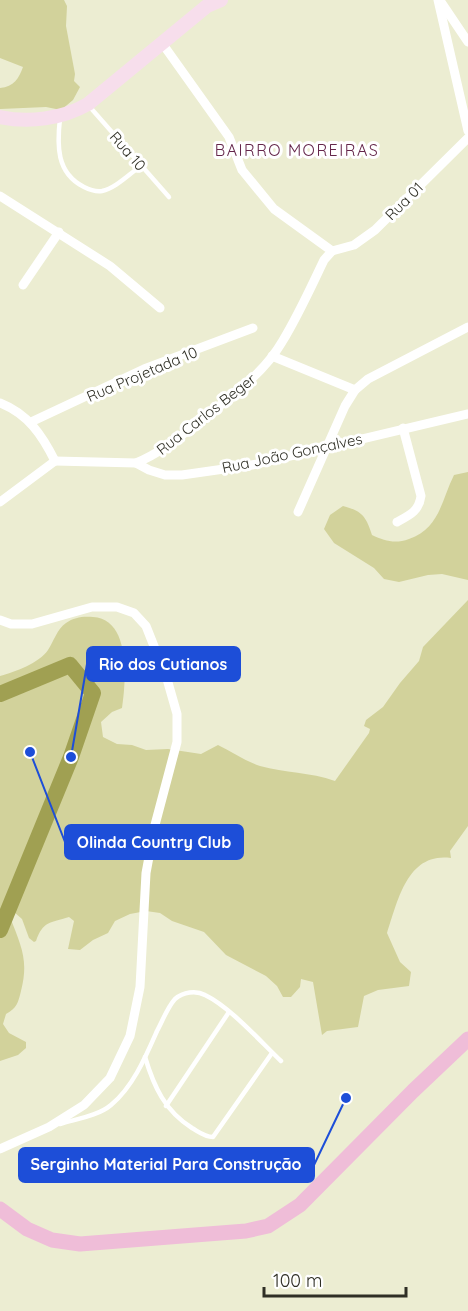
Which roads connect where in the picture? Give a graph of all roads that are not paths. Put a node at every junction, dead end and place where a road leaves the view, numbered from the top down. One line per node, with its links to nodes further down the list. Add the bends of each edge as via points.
1 (221, 0): 4 (main road, via 207,6)
2 (439, 0): 3 (street); 8 (street)
3 (468, 42)
4 (162, 43): 5 (main road); 14 (street, via 229,137 242,170 274,209)
5 (87, 104): 6 (main road); 10 (lane, Rua 10)
6 (60, 116): 7 (main road); 10 (lane, via 60,158 66,173 79,184 103,190)
7 (0, 117)
8 (468, 131)
9 (468, 138): 14 (street, Rua 01, via 375,230 354,245)
10 (141, 166): 12 (lane, Rua 10)
11 (0, 196): 13 (street)
12 (169, 197)
13 (59, 232): 15 (street); 16 (street, via 111,267)
14 (332, 251): 19 (street, Rua Carlos Beger)
15 (23, 285)
16 (160, 308)
17 (468, 327): 20 (street, via 368,379)
18 (253, 328): 23 (street, Rua Projetada 10, via 144,369)
19 (272, 356): 20 (street); 27 (street, Rua Carlos Beger, via 238,391 175,441)
20 (355, 390): 25 (street)
21 (0, 403): 23 (street)
22 (468, 414): 24 (street, Rua João Gonçalves)
23 (31, 422): 26 (street)
24 (403, 428): 25 (street, Rua João Gonçalves); 30 (street, via 421,496 414,513)
25 (326, 447): 27 (street, Rua João Gonçalves, via 252,465 182,474 165,475); 29 (street)
26 (55, 461): 27 (street, Rua João Gonçalves); 28 (street)
27 (135, 464)
28 (0, 502)
29 (298, 512)
30 (397, 522)
31 (0, 620): 38 (street, via 32,624 92,607 117,607 134,613 146,626 177,714 177,742 146,873 140,987 130,1036 110,1078 84,1105)
32 (229, 1012): 34 (lane); 35 (lane, via 204,994 190,992 177,998); 37 (lane)
33 (468, 1039): 40 (main road, via 300,1205 268,1226 80,1244 44,1237)
34 (272, 1053): 36 (lane); 37 (lane, via 213,1137 206,1137 178,1120)
35 (145, 1057): 37 (lane); 38 (lane, via 111,1106)
36 (281, 1061)
37 (166, 1106)
38 (49, 1127): 39 (street)
39 (0, 1149)
40 (0, 1209)

